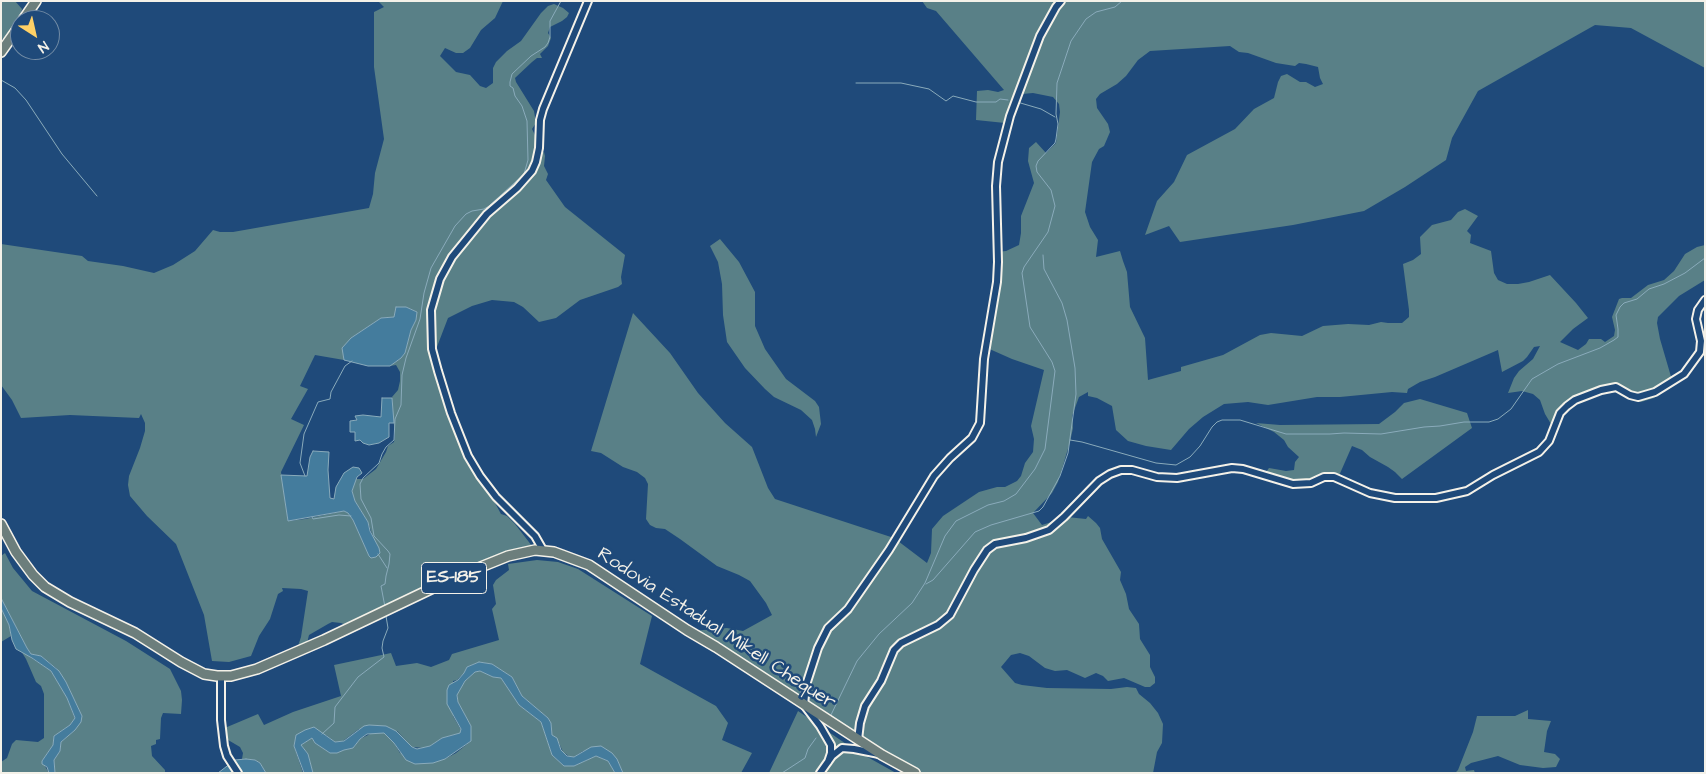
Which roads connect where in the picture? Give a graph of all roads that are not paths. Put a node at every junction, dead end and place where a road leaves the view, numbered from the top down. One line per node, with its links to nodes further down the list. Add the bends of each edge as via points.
1 (588, 1): 7 (street, via 543,108 540,148 532,170 488,214 452,257 440,279 431,310 432,349 468,456 496,497 534,536)
2 (1061, 1): 9 (street, via 1040,36 1010,116 998,162 997,276 984,359 980,423 972,438 934,476 856,598 828,628 806,684)
3 (10, 39): 4 (main road)
4 (1, 52)
5 (1705, 300): 10 (street, via 1696,319 1700,352 1684,374 1655,392 1638,397 1616,387 1575,400 1563,409 1549,441 1539,452 1493,474 1467,491 1436,498 1388,497 1334,478 1293,484 1232,468 1177,478 1157,477 1132,470 1110,474 1049,530 995,544 987,550 950,615 894,650 881,681 865,706)
6 (1, 524): 8 (main road, Rodovia Estadual Mikell Chequer / ES-185, via 16,552 45,587 135,633 204,674)
7 (543, 550): 8 (main road, Rodovia Estadual Mikell Chequer / ES-185, via 508,556 257,669); 9 (main road, Rodovia Estadual Mikell Chequer / ES-185, via 589,565)
8 (221, 676): 13 (street, via 224,746)
9 (804, 705): 10 (main road, Rodovia Estadual Mikell Chequer / ES-185); 12 (street, via 830,746)
10 (858, 740): 11 (main road, Rodovia Estadual Mikell Chequer / ES-185)
11 (882, 755): 12 (street, via 842,748); 15 (main road, Rodovia Estadual Mikell Chequer / ES-185)
12 (828, 762): 14 (street)
13 (238, 773)
14 (820, 773)
15 (915, 773)

